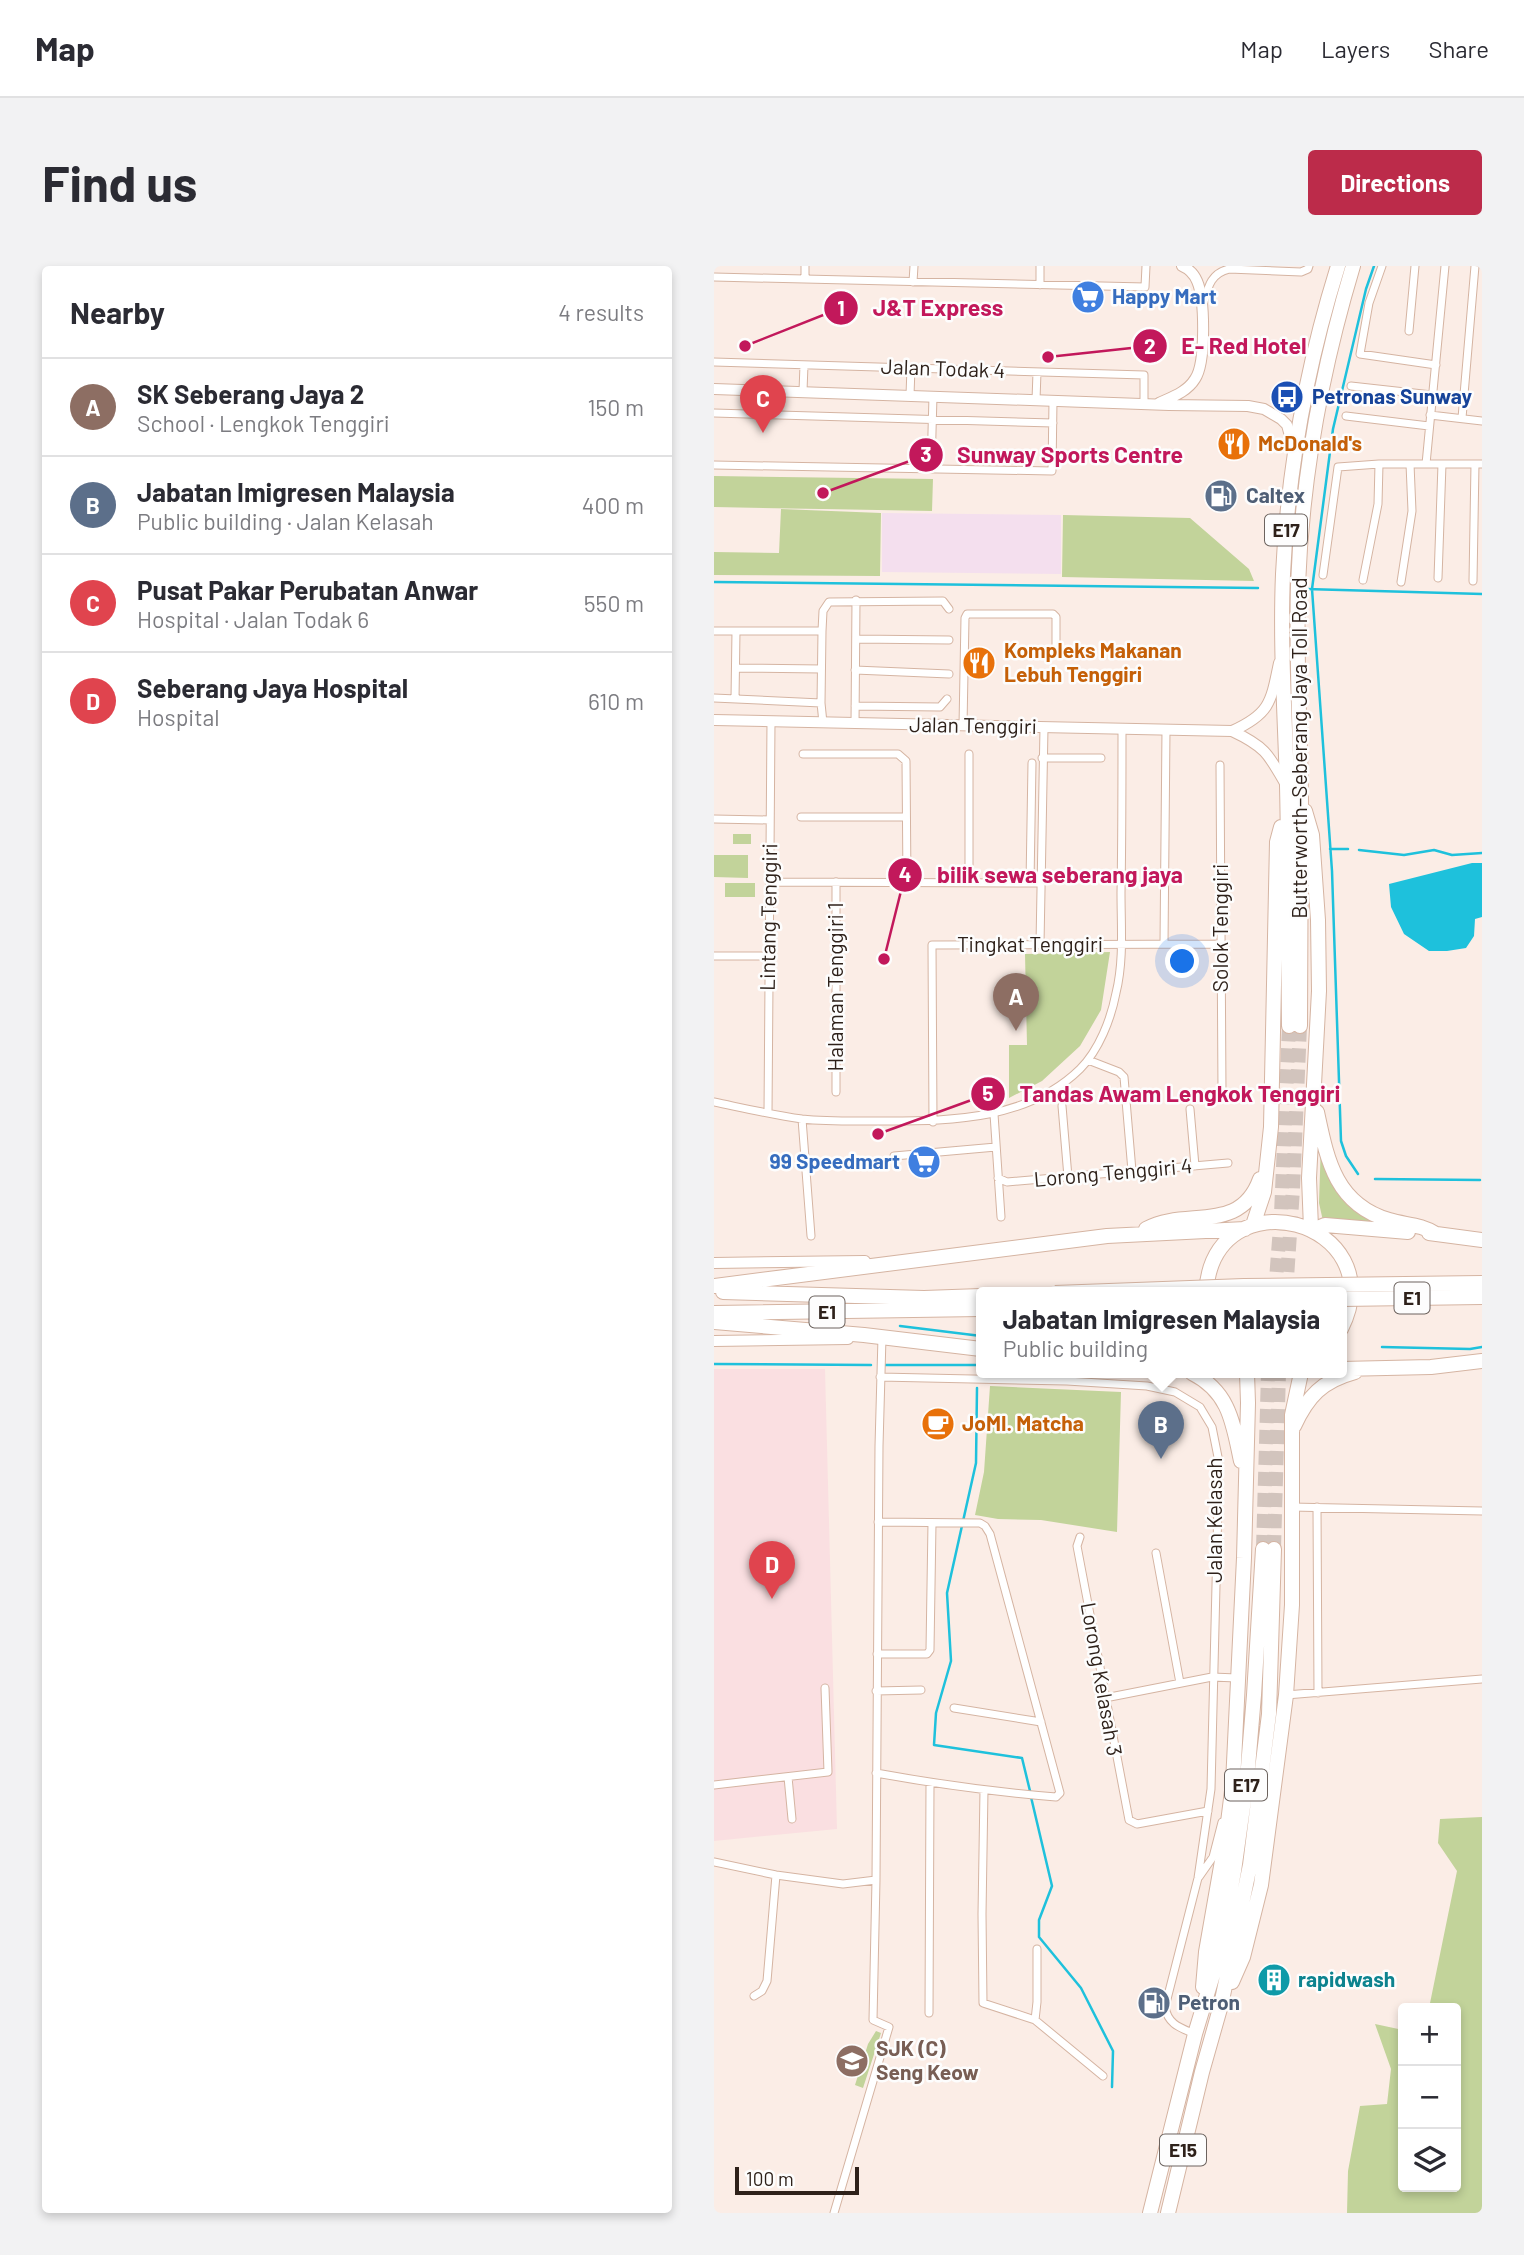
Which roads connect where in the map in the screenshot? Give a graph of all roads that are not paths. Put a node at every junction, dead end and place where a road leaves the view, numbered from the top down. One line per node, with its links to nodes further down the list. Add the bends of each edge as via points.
1 (738, 266): 15 (street)
2 (805, 266): 16 (street)
3 (914, 266): 17 (street)
4 (1040, 266): 18 (street)
5 (1146, 266): 18 (street, via 1145,287)
6 (1182, 266): 19 (street, via 1196,278)
7 (1309, 266): 19 (street, via 1301,272 1222,271 1213,278)
8 (1338, 266): 44 (highway, Butterworth–Seberang Jaya Toll Road / E17, via 1307,384)
9 (1353, 266): 90 (highway, Butterworth–Seberang Jaya Toll Road / E17, via 1324,379 1305,496)
10 (1382, 266): 23 (street, via 1363,326 1360,354)
11 (1415, 266): 20 (street)
12 (1445, 266): 23 (street)
13 (1475, 266): 39 (street)
14 (714, 277): 15 (street)
15 (737, 277): 16 (street)
16 (805, 279): 17 (street)
17 (913, 282): 18 (street)
18 (1040, 285)
19 (1201, 304): 35 (street, via 1198,374 1183,392)
20 (1409, 331)
21 (714, 362): 22 (street, Jalan Todak 4)
22 (803, 365): 24 (street, Jalan Todak 4); 28 (street)
23 (1436, 365): 30 (street)
24 (911, 368): 25 (street, Jalan Todak 4); 29 (street)
25 (1037, 372): 32 (street); 34 (street, Jalan Todak 4, via 1144,375)
26 (1351, 386): 30 (street)
27 (714, 389): 28 (street, Jalan Todak 4)
28 (803, 391): 29 (street, Jalan Todak 4)
29 (910, 395): 31 (street, Jalan Todak 4)
30 (1433, 395): 37 (street)
31 (933, 396): 32 (street, Jalan Todak 4); 40 (street)
32 (1036, 400): 33 (street, Jalan Todak 4)
33 (1054, 401): 34 (street, Jalan Todak 4); 42 (street)
34 (1144, 403): 35 (street, Jalan Todak 4)
35 (1156, 404): 44 (street, Jalan Todak 4, via 1264,408 1287,425)
36 (714, 413): 40 (street)
37 (1430, 415): 39 (street); 43 (street)
38 (1346, 416): 43 (street)
39 (1462, 418): 41 (street)
40 (933, 420): 42 (street); 51 (street)
41 (1482, 421)
42 (1053, 423): 51 (street, via 1052,471)
43 (1429, 426): 47 (street)
44 (1295, 458): 64 (highway, Butterworth–Seberang Jaya Toll Road / E17, via 1283,575)
45 (1379, 464): 46 (street); 52 (street, via 1338,467); 54 (street, via 1378,504)
46 (1410, 464): 47 (street); 56 (street, via 1412,510)
47 (1426, 464): 48 (street)
48 (1442, 464): 49 (street); 53 (street)
49 (1478, 464): 55 (street)
50 (714, 465): 51 (street)
51 (931, 468)
52 (1323, 575)
53 (1438, 578)
54 (1363, 580)
55 (1473, 581)
56 (1401, 582)
57 (856, 600): 58 (street, via 943,601); 61 (street, via 829,601 823,611); 62 (street)
58 (949, 609)
59 (714, 631): 60 (street)
60 (736, 631): 61 (street); 66 (street)
61 (822, 631): 67 (street)
62 (856, 639): 63 (street); 68 (street)
63 (949, 640)
64 (1282, 643): 83 (street, via 1266,707 1253,721); 90 (highway, Butterworth–Seberang Jaya Toll Road / E17)
65 (1056, 646): 79 (street, via 1056,617 1052,614 967,614)
66 (736, 668): 67 (street); 71 (street)
67 (821, 669): 73 (street)
68 (855, 670): 69 (street); 74 (street)
69 (948, 674)
70 (714, 698): 71 (street)
71 (735, 699): 73 (street)
72 (947, 699): 74 (street, via 940,707)
73 (821, 703): 77 (street)
74 (855, 706): 78 (street)
75 (714, 720): 76 (street, Jalan Tenggiri)
76 (771, 722): 77 (street, Jalan Tenggiri); 94 (street, Lintang Tenggiri)
77 (823, 723): 78 (street, Jalan Tenggiri)
78 (855, 724): 79 (street, Jalan Tenggiri)
79 (963, 726): 80 (street, Jalan Tenggiri)
80 (1044, 727): 81 (street, Jalan Tenggiri); 86 (street)
81 (1122, 729): 82 (street, Jalan Tenggiri); 102 (street)
82 (1166, 730): 83 (street, Jalan Tenggiri); 103 (street)
83 (1232, 731): 90 (street, via 1262,747)
84 (803, 754): 92 (street, via 903,757)
85 (969, 754): 98 (street)
86 (1042, 758): 87 (street); 100 (street)
87 (1101, 758)
88 (1032, 763): 99 (street)
89 (1220, 765): 104 (street, Solok Tenggiri)
90 (1291, 793): 107 (highway, Butterworth–Seberang Jaya Toll Road / E17); 111 (highway, via 1312,835 1319,991); 121 (highway, via 1278,842)
91 (801, 817): 92 (street)
92 (906, 817): 97 (street)
93 (714, 819): 94 (street)
94 (770, 820): 95 (street, Lintang Tenggiri)
95 (770, 882): 96 (street); 106 (street, Lintang Tenggiri)
96 (836, 883): 97 (street); 109 (street, Halaman Tenggiri 1)
97 (906, 883): 98 (street)
98 (970, 883): 99 (street)
99 (1030, 883): 100 (street)
100 (1040, 883): 101 (street)
101 (1040, 944): 102 (street, Tingkat Tenggiri); 118 (street, Tingkat Tenggiri, via 932,945)
102 (1121, 944): 103 (street, Tingkat Tenggiri); 108 (street, via 1113,1005)
103 (1164, 944): 104 (street, Tingkat Tenggiri)
104 (1221, 944): 110 (street, Solok Tenggiri)
105 (714, 956): 106 (street)
106 (769, 956): 115 (street, Lintang Tenggiri)
107 (1294, 1026)
108 (1088, 1060): 116 (street, via 1052,1090); 124 (street, via 1124,1077)
109 (836, 1092)
110 (1222, 1092)
111 (1313, 1096): 129 (highway); 131 (highway, via 1329,1165 1345,1191 1377,1216)
112 (714, 1102): 115 (street)
113 (1062, 1106): 125 (street)
114 (1190, 1109): 123 (street)
115 (768, 1113): 117 (street)
116 (994, 1114): 118 (street); 119 (street)
117 (802, 1119): 118 (street); 132 (street)
118 (933, 1122)
119 (996, 1147): 120 (street); 126 (street)
120 (894, 1156)
121 (1267, 1158): 128 (highway, via 1264,1192); 130 (highway, via 1256,1189 1238,1209 1225,1215 1158,1223)
122 (1228, 1163): 123 (street, Lorong Tenggiri 4)
123 (1195, 1166): 124 (street, Lorong Tenggiri 4)
124 (1132, 1171): 125 (street, Lorong Tenggiri 4)
125 (1068, 1177): 126 (street, Lorong Tenggiri 4, via 1007,1182)
126 (998, 1178): 127 (street)
127 (1001, 1217)
128 (1249, 1227): 129 (highway, via 1286,1221); 130 (highway); 138 (highway, via 1225,1244 1215,1258)
129 (1312, 1229): 131 (highway, via 1325,1225); 146 (highway, via 1336,1250 1349,1278)
130 (1139, 1234): 134 (highway)
131 (1436, 1234): 133 (highway)
132 (811, 1236)
133 (1482, 1240)
134 (907, 1261): 135 (street); 137 (highway)
135 (714, 1263)
136 (1482, 1283): 139 (highway, E1, bridge)
137 (714, 1286)
138 (1207, 1287)
139 (1217, 1287)
140 (714, 1292): 141 (highway, E1)
141 (976, 1296)
142 (1482, 1297): 143 (highway, E1, bridge)
143 (1347, 1299)
144 (976, 1309): 145 (highway, E1)
145 (714, 1313)
146 (1347, 1313)
147 (714, 1322): 148 (highway)
148 (882, 1338): 149 (street); 150 (highway); 155 (street)
149 (714, 1341)
150 (976, 1348)
151 (1482, 1361): 153 (highway)
152 (1347, 1369): 153 (highway)
153 (1365, 1369): 154 (highway)
154 (1347, 1375)
155 (880, 1377): 165 (street); 170 (street, Jalan Kelasah, via 1147,1386 1175,1392 1200,1407 1212,1427 1217,1457)
156 (1201, 1378): 161 (highway, via 1229,1410)
157 (1247, 1378): 161 (highway)
158 (1300, 1378): 160 (highway)
159 (1337, 1378): 160 (highway, via 1306,1404)
160 (1291, 1434): 162 (highway)
161 (1246, 1479): 171 (highway)
162 (1291, 1507): 163 (street); 178 (highway, via 1292,1605)
163 (1317, 1507): 164 (street); 177 (street)
164 (1482, 1511)
165 (878, 1522): 166 (street); 169 (street)
166 (932, 1523): 169 (street, via 930,1650 928,1654); 181 (street, via 980,1523 990,1534)
167 (1080, 1537): 179 (street, Lorong Kelasah 3, via 1077,1546)
168 (1156, 1553): 173 (street)
169 (877, 1654): 176 (street)
170 (1212, 1677): 171 (street); 173 (street); 188 (street, Jalan Kelasah)
171 (1237, 1678): 185 (highway)
172 (1482, 1679): 177 (street)
173 (1180, 1683): 179 (street)
174 (825, 1688): 183 (street, via 828,1772)
175 (920, 1690): 176 (street)
176 (876, 1691): 182 (street)
177 (1318, 1693): 178 (street)
178 (1286, 1695): 196 (highway, via 1261,1885 1243,1957)
179 (1105, 1698): 188 (street, Lorong Kelasah 3, via 1129,1820 1137,1824)
180 (954, 1708): 181 (street)
181 (1041, 1721): 187 (street, via 1060,1793 1056,1797)
182 (876, 1773): 184 (street); 193 (street)
183 (789, 1777): 186 (street); 189 (street)
184 (930, 1783): 187 (street); 197 (street)
185 (1233, 1783): 192 (street, via 1213,1857); 198 (highway)
186 (714, 1785)
187 (984, 1790): 199 (street, via 983,2000 986,2005)
188 (1208, 1811): 192 (street, Jalan Kelasah)
189 (792, 1819)
190 (714, 1862): 191 (street)
191 (776, 1875): 193 (street, via 843,1884); 195 (street, via 767,1982)
192 (1198, 1878): 200 (street, via 1165,2007 1174,2025)
193 (876, 1880): 202 (street, via 873,2020 889,2027)
194 (1037, 1949): 199 (street)
195 (754, 1996)
196 (1221, 2006): 198 (highway, E17, via 1250,1865 1267,1728 1268,1549 1236,1858 1219,1955); 204 (highway, E15)
197 (929, 2013)
198 (1200, 2017): 200 (highway, E15)
199 (1035, 2020): 201 (street)
200 (1195, 2034): 203 (highway, E15)
201 (1103, 2077)
202 (834, 2213)
203 (1150, 2213)
204 (1168, 2213)

